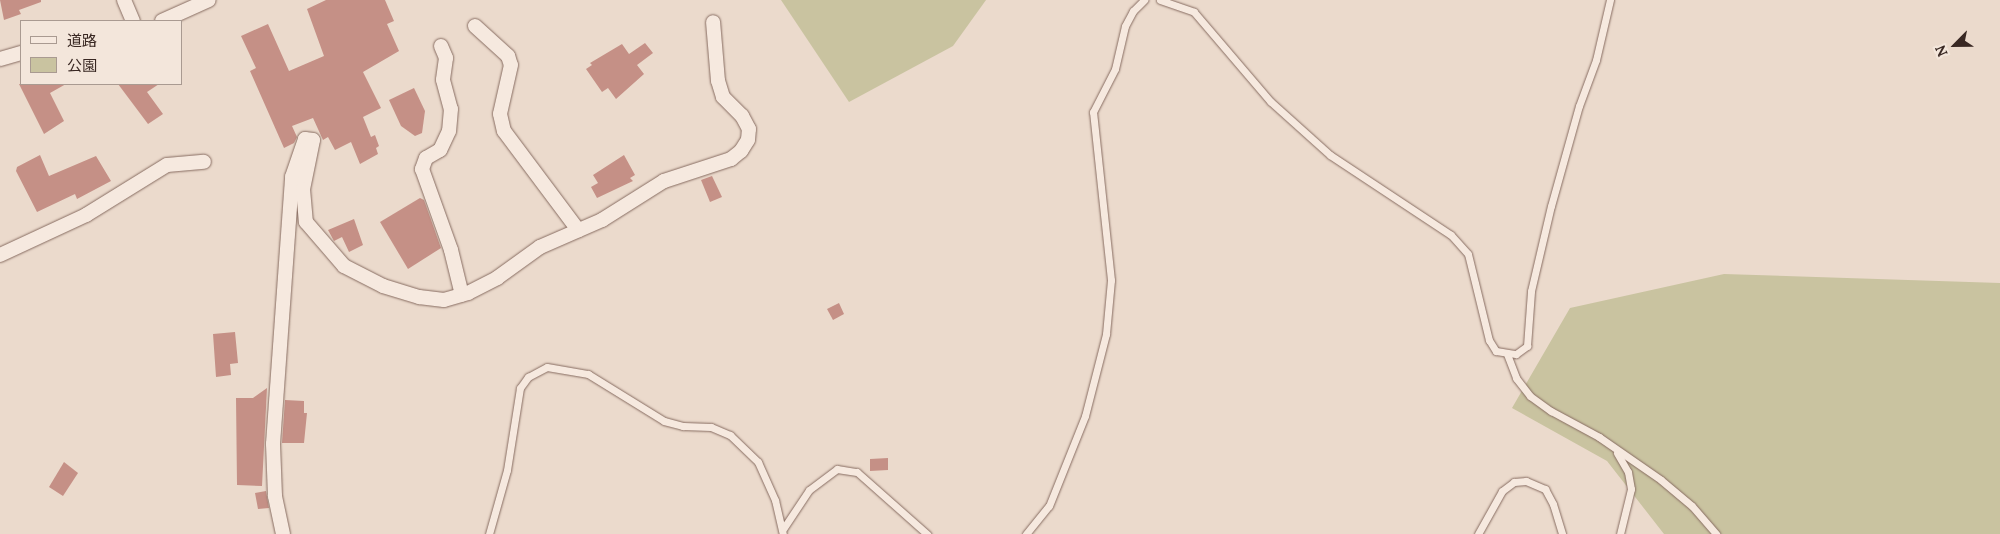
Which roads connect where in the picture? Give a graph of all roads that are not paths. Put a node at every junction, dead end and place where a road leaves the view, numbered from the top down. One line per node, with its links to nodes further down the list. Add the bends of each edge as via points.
1 (124, 0): 7 (street)
2 (210, 0): 6 (street)
3 (1144, 0): 24 (lane, via 1125,26 1115,69 1093,112 1112,280 1106,334 1085,416 1049,506)
4 (1160, 0): 18 (lane, via 1194,12 1271,102 1330,155 1451,235 1468,254 1489,340 1496,351)
5 (1610, 0): 18 (lane, via 1596,60 1579,106 1551,206 1531,291 1527,346 1516,354)
6 (185, 5): 8 (street)
7 (133, 20)
8 (163, 20)
9 (713, 22): 15 (street, via 718,81 723,97 742,116 749,129 748,140 731,159 664,181 602,220)
10 (475, 26): 15 (street, via 508,56 511,65 500,114 504,131)
11 (441, 46): 17 (street, via 446,58 443,80 451,109 449,131 440,150 426,158 422,169 451,250)
12 (20, 53): 13 (street)
13 (0, 59)
14 (204, 162): 16 (street, via 167,165 86,216)
15 (578, 230): 17 (street, via 540,247 497,278)
16 (0, 255)
17 (462, 295): 21 (street, via 444,300 419,297 383,286 344,266 306,222 302,189 313,140 305,139 292,177 273,444 275,496)
18 (1507, 354): 19 (lane, via 1516,378 1530,396)
19 (1616, 450): 27 (lane, via 1628,472 1631,488); 28 (lane, via 1667,485 1692,506)
20 (783, 532): 22 (lane, via 758,462 730,435 711,427 683,426 664,421 588,374 547,367 528,377 520,388 507,470); 23 (lane, via 809,490 836,469 857,472)
21 (283, 534)
22 (489, 534)
23 (927, 534)
24 (1026, 534)
25 (1478, 534): 26 (lane, via 1502,491 1514,482 1526,481 1544,489 1553,504)
26 (1562, 534)
27 (1620, 534)
28 (1716, 534)

